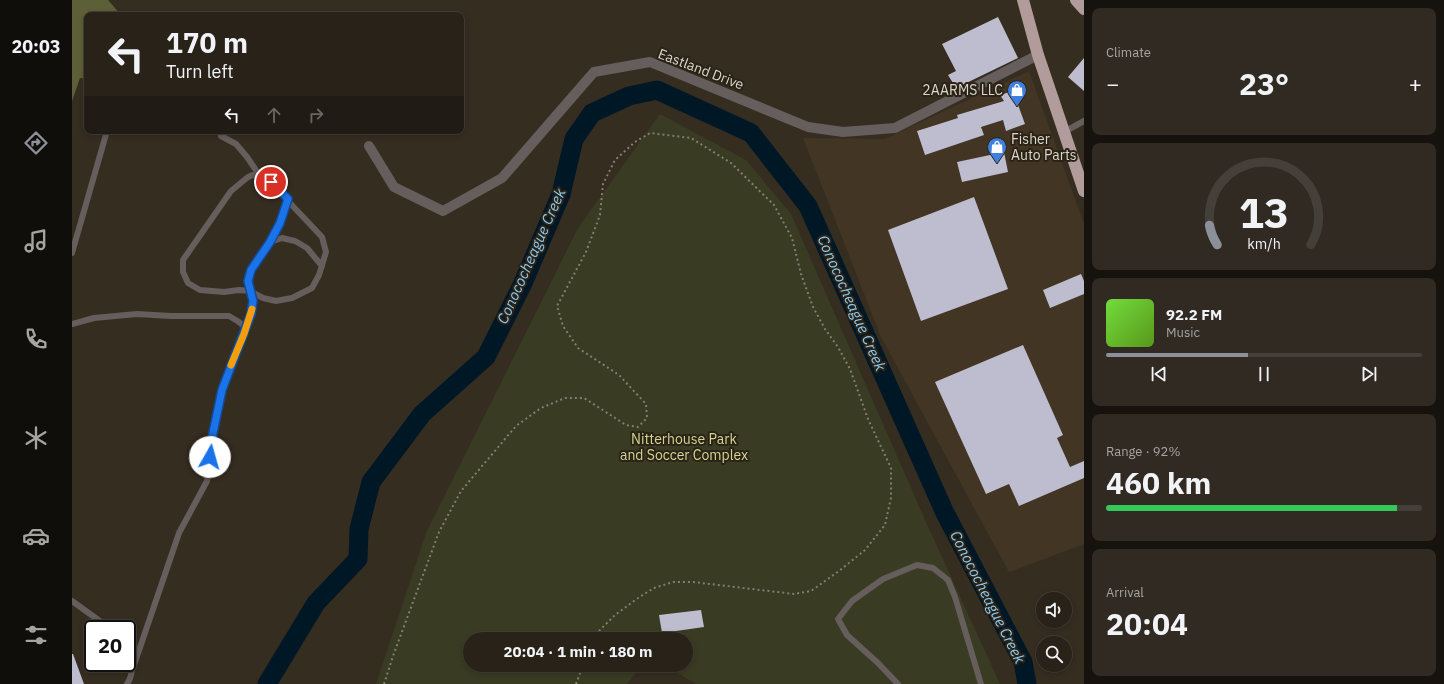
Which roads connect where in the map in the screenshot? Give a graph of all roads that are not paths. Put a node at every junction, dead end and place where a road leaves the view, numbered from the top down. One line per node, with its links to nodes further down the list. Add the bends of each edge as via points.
1 (1076, 0): 3 (highway)
2 (1025, 3): 4 (highway)
3 (1084, 9)
4 (1038, 55): 6 (highway); 9 (street, Eastland Drive, via 895,128 843,132 808,127 650,62 594,72 502,178 443,211 394,187)
5 (1084, 121): 6 (lane)
6 (1064, 132): 11 (highway)
7 (106, 134): 14 (lane)
8 (221, 136): 10 (lane, via 236,144)
9 (369, 146)
10 (258, 174): 12 (lane, via 271,182); 16 (lane, via 248,177 231,191 183,260 183,272 188,283 200,290)
11 (1084, 191)
12 (288, 199): 13 (lane); 15 (lane, via 322,237 326,252)
13 (270, 242): 15 (lane, via 282,238 295,242 307,248); 16 (lane, via 251,270 248,281)
14 (72, 254)
15 (322, 266): 16 (lane, via 312,288 292,298 276,301)
16 (250, 291): 18 (lane, via 253,301)
17 (72, 324): 18 (lane, via 94,318 137,314 229,316)
18 (246, 328): 21 (lane, via 222,390 207,481 179,533)
19 (72, 601): 20 (lane)
20 (98, 620)
21 (136, 659)
22 (132, 672): 23 (lane)
23 (127, 684)
24 (898, 684): 25 (lane, via 847,635 838,619 852,601 883,579 917,565 933,568 948,580)
25 (981, 684)

